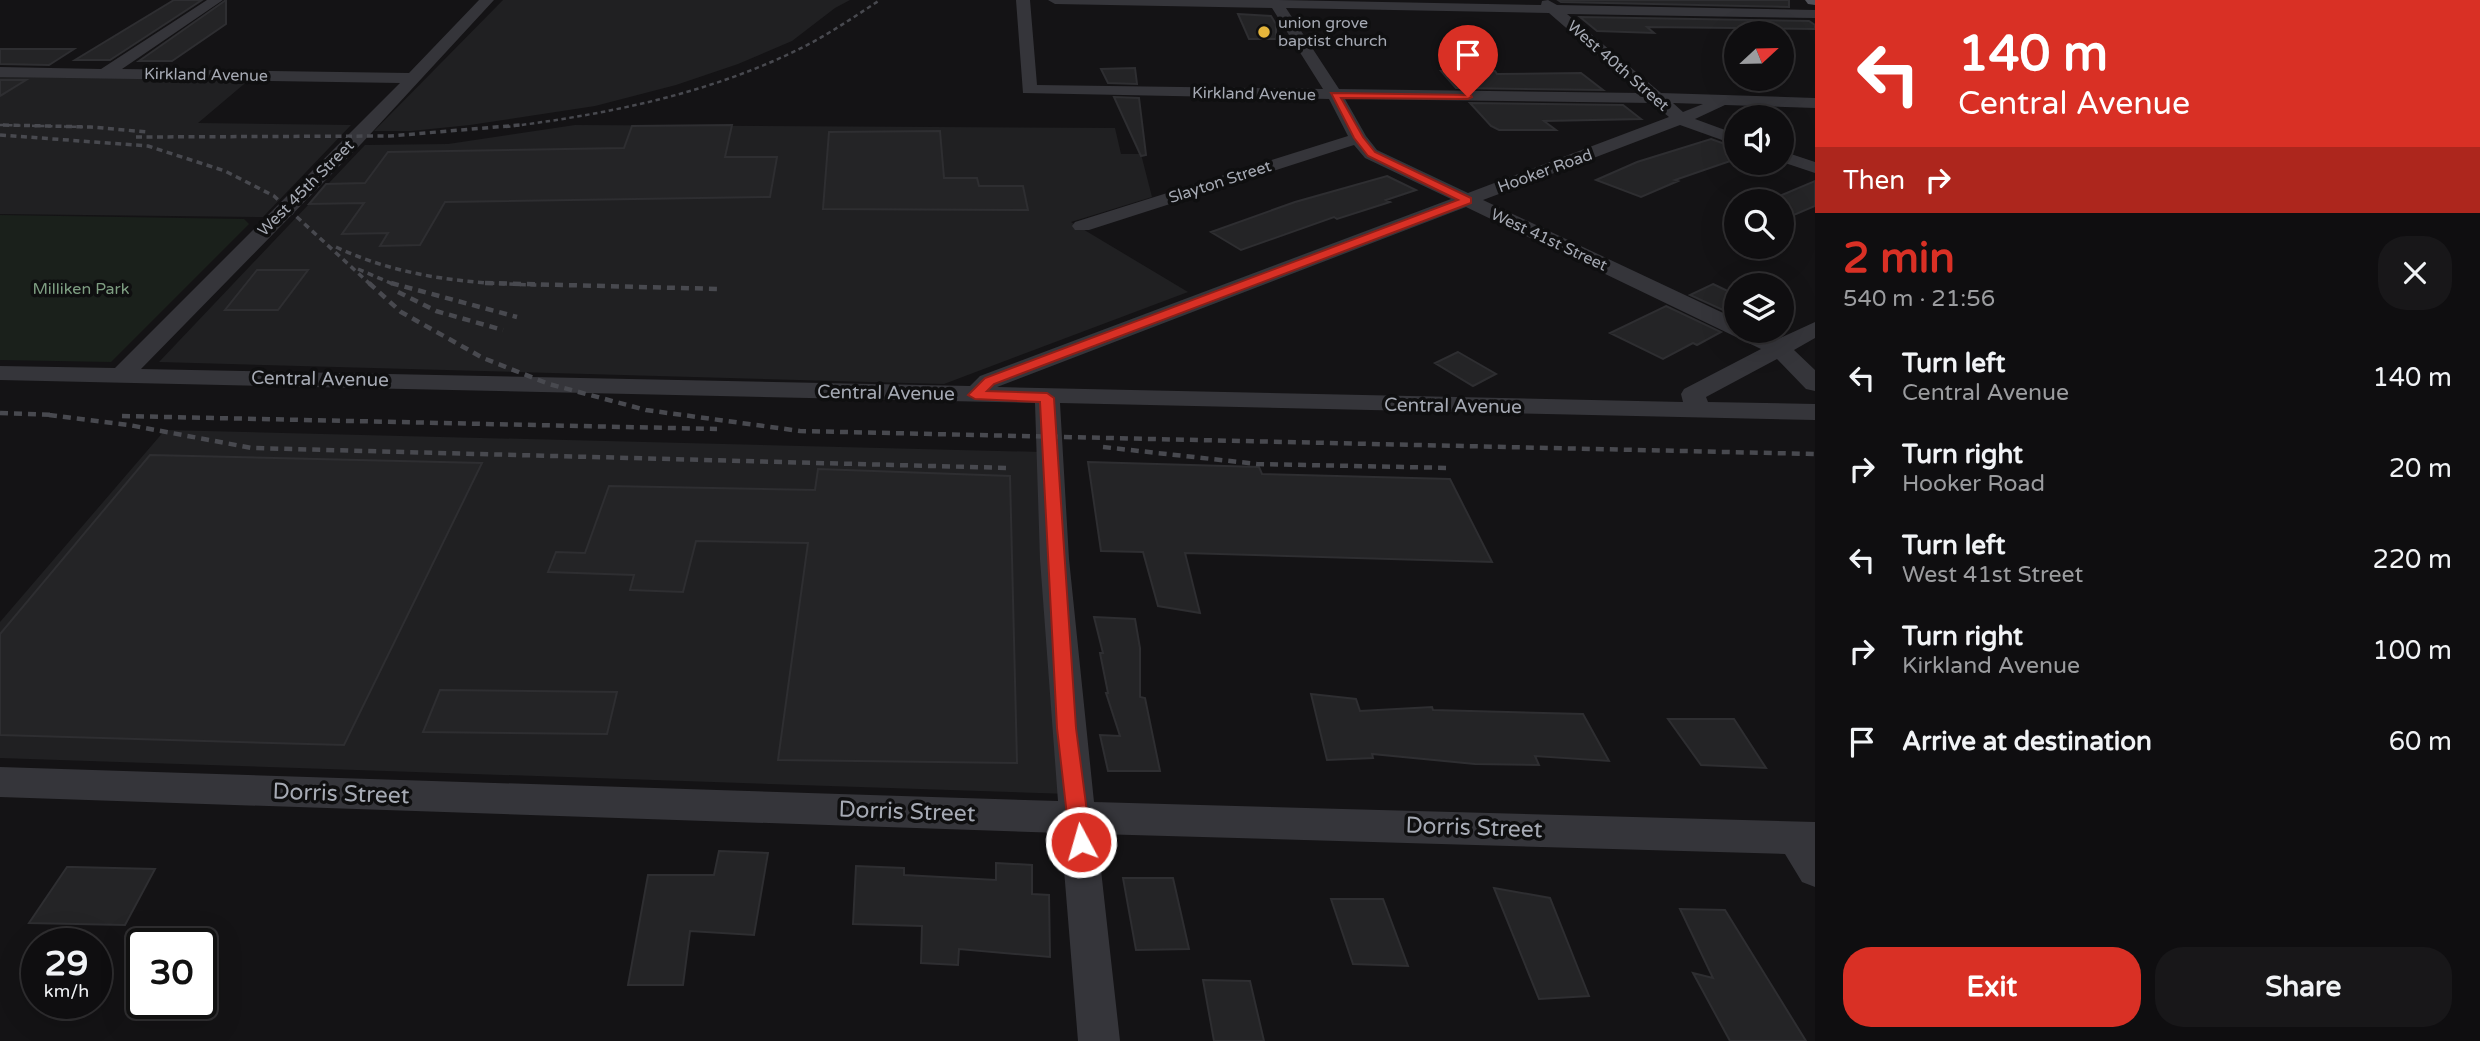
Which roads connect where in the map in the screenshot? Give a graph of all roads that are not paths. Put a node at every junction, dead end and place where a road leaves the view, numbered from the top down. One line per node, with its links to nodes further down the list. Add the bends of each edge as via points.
1 (216, 0): 11 (street)
2 (487, 0): 12 (street, West 45th Street)
3 (1023, 0): 13 (street, Kirkland Avenue, via 1029,90)
4 (1055, 0): 5 (street)
5 (1129, 1): 6 (street)
6 (1249, 2): 8 (street)
7 (1547, 4): 8 (street); 9 (street); 14 (street, West 40th Street)
8 (1277, 5): 13 (street, West 41st Street)
9 (1815, 14)
10 (0, 72): 11 (street, Kirkland Avenue)
11 (104, 74): 12 (street, Kirkland Avenue)
12 (412, 78): 29 (street, West 45th Street)
13 (1335, 95): 14 (street, Kirkland Avenue); 19 (street, West 41st Street)
14 (1654, 98): 15 (street, Kirkland Avenue); 17 (street, West 40th Street)
15 (1727, 101): 16 (street, Kirkland Avenue); 17 (street, Hooker Road)
16 (1815, 103)
17 (1682, 120): 18 (street, West 40th Street); 22 (street, Hooker Road)
18 (1724, 136)
19 (1359, 138): 22 (street, West 41st Street, via 1371,154); 23 (street, Slayton Street)
20 (1794, 160): 21 (street)
21 (1815, 168)
22 (1467, 200): 24 (street, West 41st Street); 31 (street, Hooker Road, via 989,381)
23 (1082, 226)
24 (1724, 322)
25 (1815, 329): 27 (street)
26 (1767, 343): 27 (street)
27 (1780, 349): 30 (street); 33 (street, via 1693,394)
28 (0, 373): 29 (street, Central Avenue)
29 (123, 374): 31 (street, Central Avenue)
30 (1815, 384)
31 (975, 395): 32 (street, Central Avenue)
32 (1047, 398): 33 (street, Central Avenue); 36 (street, via 1067,728)
33 (1698, 411): 34 (street, Central Avenue)
34 (1815, 412)
35 (0, 782): 36 (street, Dorris Street)
36 (1079, 818): 37 (street, Dorris Street); 39 (street)
37 (1805, 837): 38 (street)
38 (1815, 870)
39 (1098, 1041)

